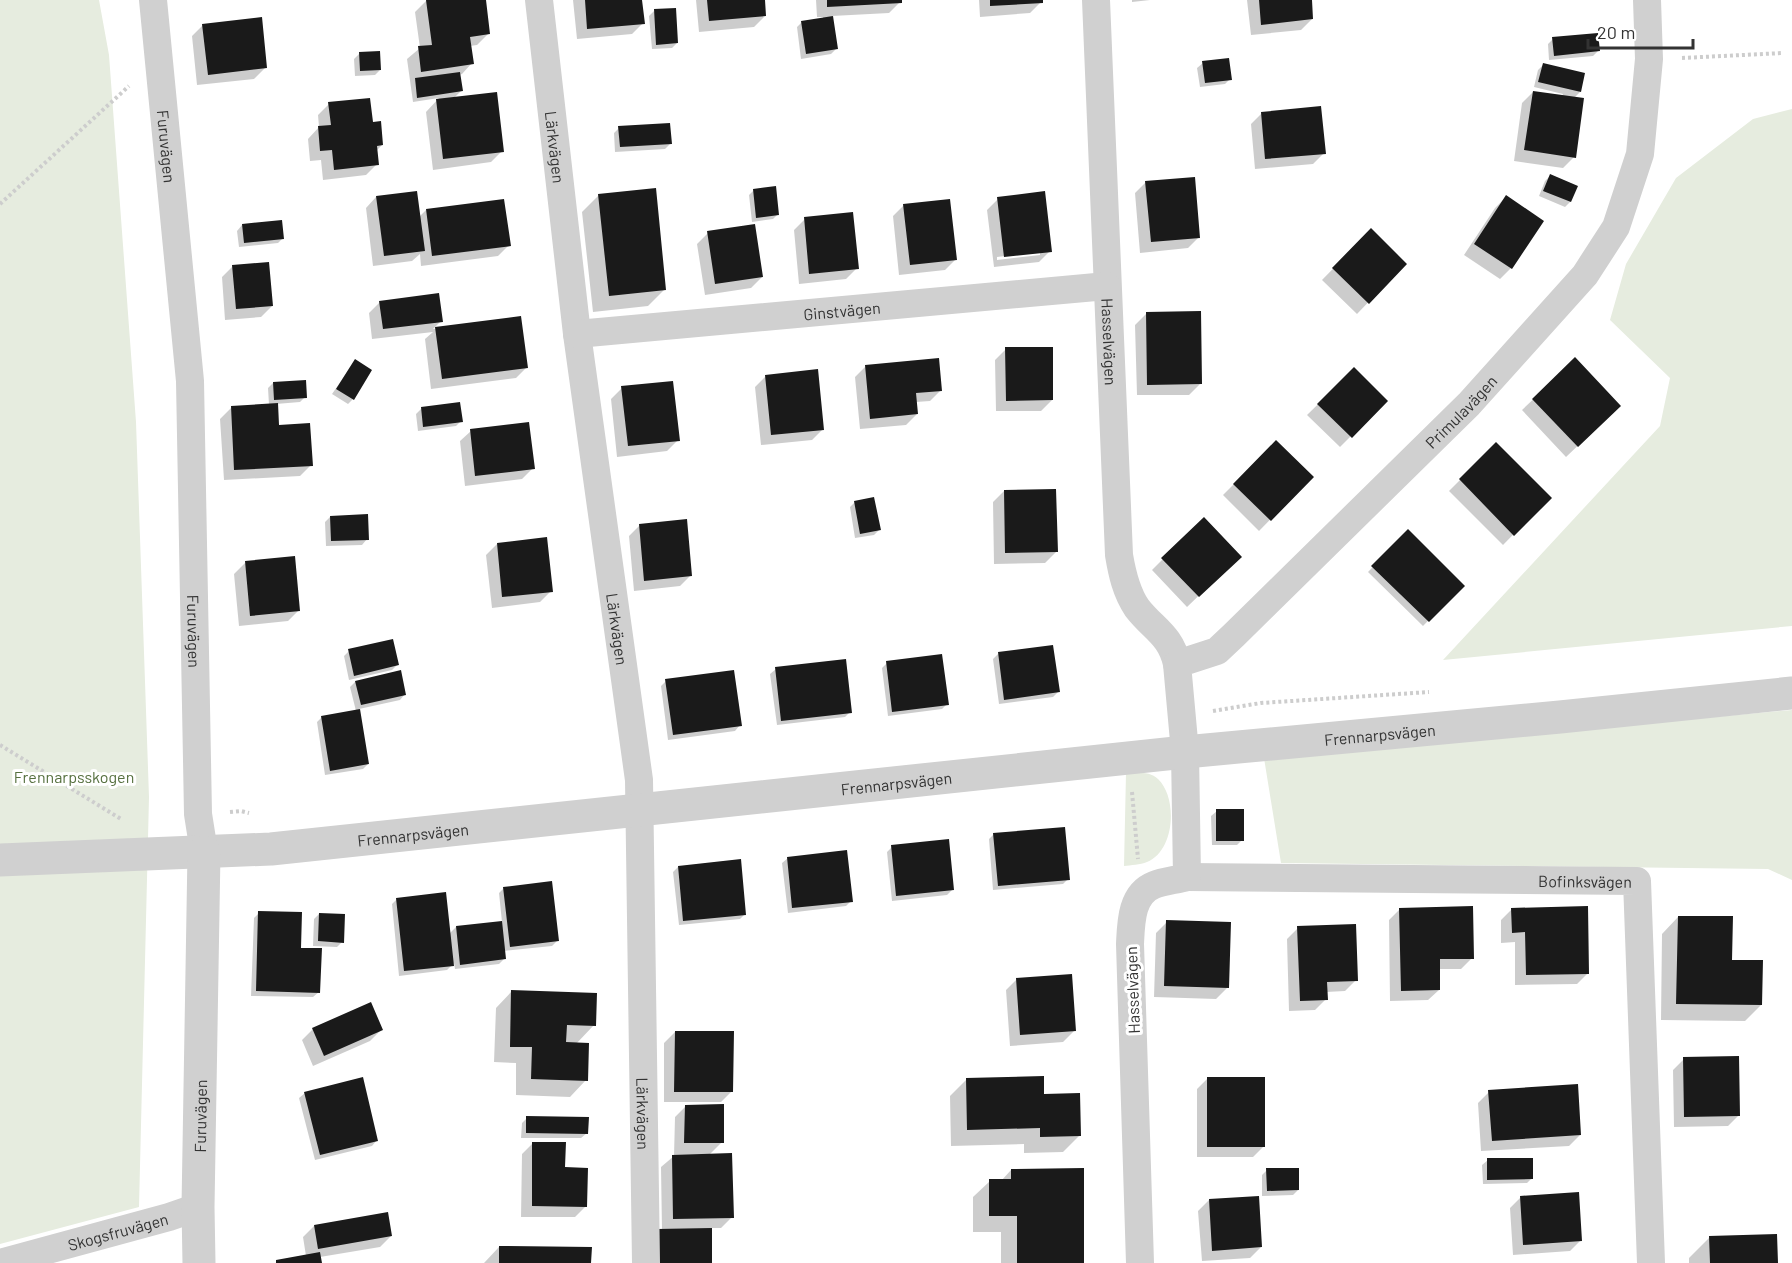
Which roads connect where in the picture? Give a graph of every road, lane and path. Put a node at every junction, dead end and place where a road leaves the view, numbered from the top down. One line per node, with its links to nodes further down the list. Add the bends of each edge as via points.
1 (153, 0): 20 (street, Furuvägen, via 190,381 198,814)
2 (539, 0): 12 (street, Lärkvägen)
3 (1096, 0): 11 (street, Hasselvägen)
4 (1647, 0): 6 (street, Primulavägen)
5 (1783, 53): 6 (path)
6 (1649, 59): 13 (street, Primulavägen, via 1640,154 1616,227 1585,275 1469,404 1234,635 1217,651)
7 (128, 75): 8 (path)
8 (129, 86): 9 (path); 10 (path)
9 (130, 96)
10 (0, 204)
11 (1107, 286): 12 (street, Ginstvägen); 13 (street, Hasselvägen, via 1119,555 1124,583 1137,608 1157,627 1174,652)
12 (577, 334): 18 (street, Lärkvägen)
13 (1177, 664): 16 (street)
14 (1792, 693): 16 (street, Frennarpsvägen)
15 (0, 745): 19 (path)
16 (1185, 752): 17 (street, Frennarpsvägen); 22 (street)
17 (1129, 759): 18 (street, Frennarpsvägen); 23 (path)
18 (641, 812): 20 (street, Frennarpsvägen, via 271,849); 27 (street, Lärkvägen)
19 (121, 819)
20 (204, 852): 21 (street, Frennarpsvägen); 24 (street, Furuvägen)
21 (0, 860)
22 (1187, 877): 23 (street, via 1152,885); 29 (street, Bofinksvägen, via 1637,881)
23 (1141, 896): 28 (street, Hasselvägen, via 1131,913 1130,944)
24 (198, 1207): 25 (street, Skogsfruvägen); 26 (street, Furuvägen)
25 (0, 1263)
26 (199, 1263)
27 (646, 1263)
28 (1140, 1263)
29 (1651, 1263)

